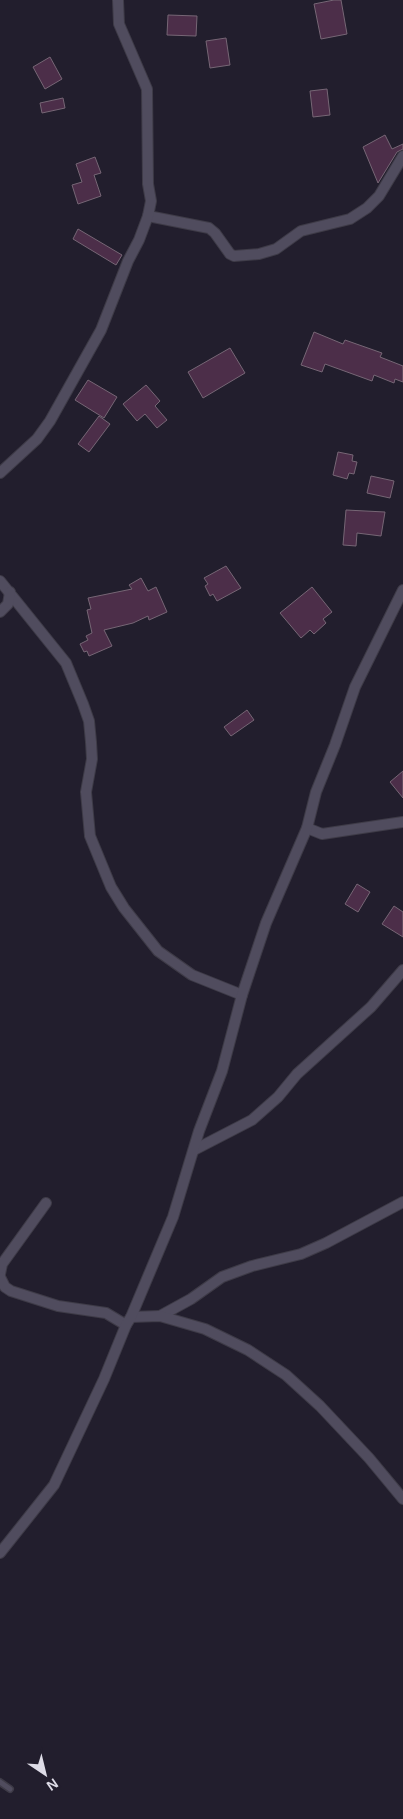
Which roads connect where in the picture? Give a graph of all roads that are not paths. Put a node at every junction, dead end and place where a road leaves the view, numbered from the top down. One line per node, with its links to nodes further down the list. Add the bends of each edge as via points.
1 (118, 0): 3 (street, via 119,24 148,89 148,184 151,201)
2 (403, 156): 3 (street, via 379,196 367,208 350,219 300,231 276,249 259,254 234,256 209,228)
3 (148, 216): 4 (street, via 100,330 50,421 37,439)
4 (0, 473)
5 (0, 581): 7 (street)
6 (403, 590): 10 (street, via 355,688 316,792)
7 (10, 592): 8 (street, via 8,604); 12 (street, via 66,663 89,721 92,759 86,792 90,836 111,887 158,951 192,975)
8 (0, 612)
9 (403, 822): 10 (street, via 322,834)
10 (307, 828): 12 (street, via 266,923)
11 (403, 970): 13 (street, via 371,1007 252,1120)
12 (242, 995): 13 (street, via 222,1071)
13 (194, 1150): 18 (street, via 173,1217)
14 (403, 1202): 17 (street, via 326,1244 222,1277)
15 (46, 1203): 16 (street, via 2,1264)
16 (0, 1275): 18 (street, via 5,1287 11,1291 51,1305 106,1313)
17 (160, 1316): 18 (street); 19 (street, via 206,1329 248,1350 286,1375 320,1406)
18 (128, 1321): 20 (street, via 54,1485)
19 (403, 1498)
20 (0, 1554)
21 (0, 1782): 22 (lane)
22 (10, 1789)

